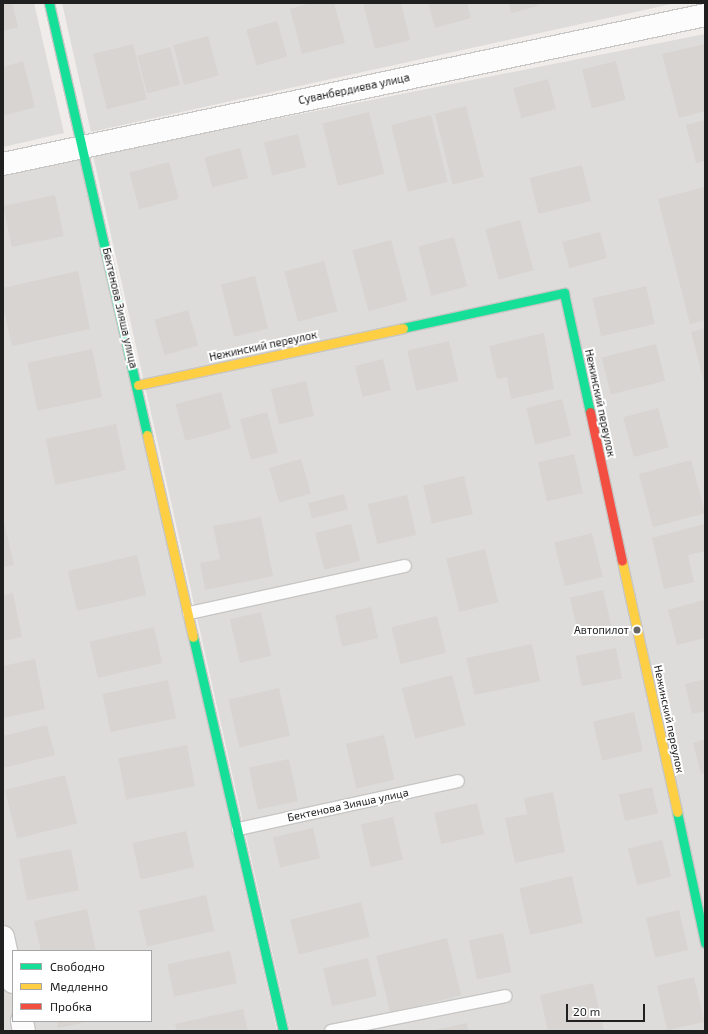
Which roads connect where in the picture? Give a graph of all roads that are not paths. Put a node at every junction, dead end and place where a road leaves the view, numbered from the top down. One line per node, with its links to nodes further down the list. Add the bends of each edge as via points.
1 (50, 3): 3 (street, Бектенова Зияша улица)
2 (705, 15): 3 (street, Суванбердиева улица)
3 (83, 146): 4 (street, Суванбердиева улица); 5 (street, Бектенова Зияша улица)
4 (3, 164)
5 (138, 385): 7 (street, Бектенова Зияша улица); 11 (street, Нежинский переулок, via 564,293)
6 (404, 566): 7 (lane)
7 (189, 613): 9 (street, Бектенова Зияша улица)
8 (458, 781): 9 (lane, Бектенова Зияша улица)
9 (238, 829): 14 (street, Бектенова Зияша улица)
10 (3, 937): 12 (street)
11 (705, 943)
12 (12, 978)
13 (506, 996): 15 (lane)
14 (283, 1031)
15 (331, 1031)

